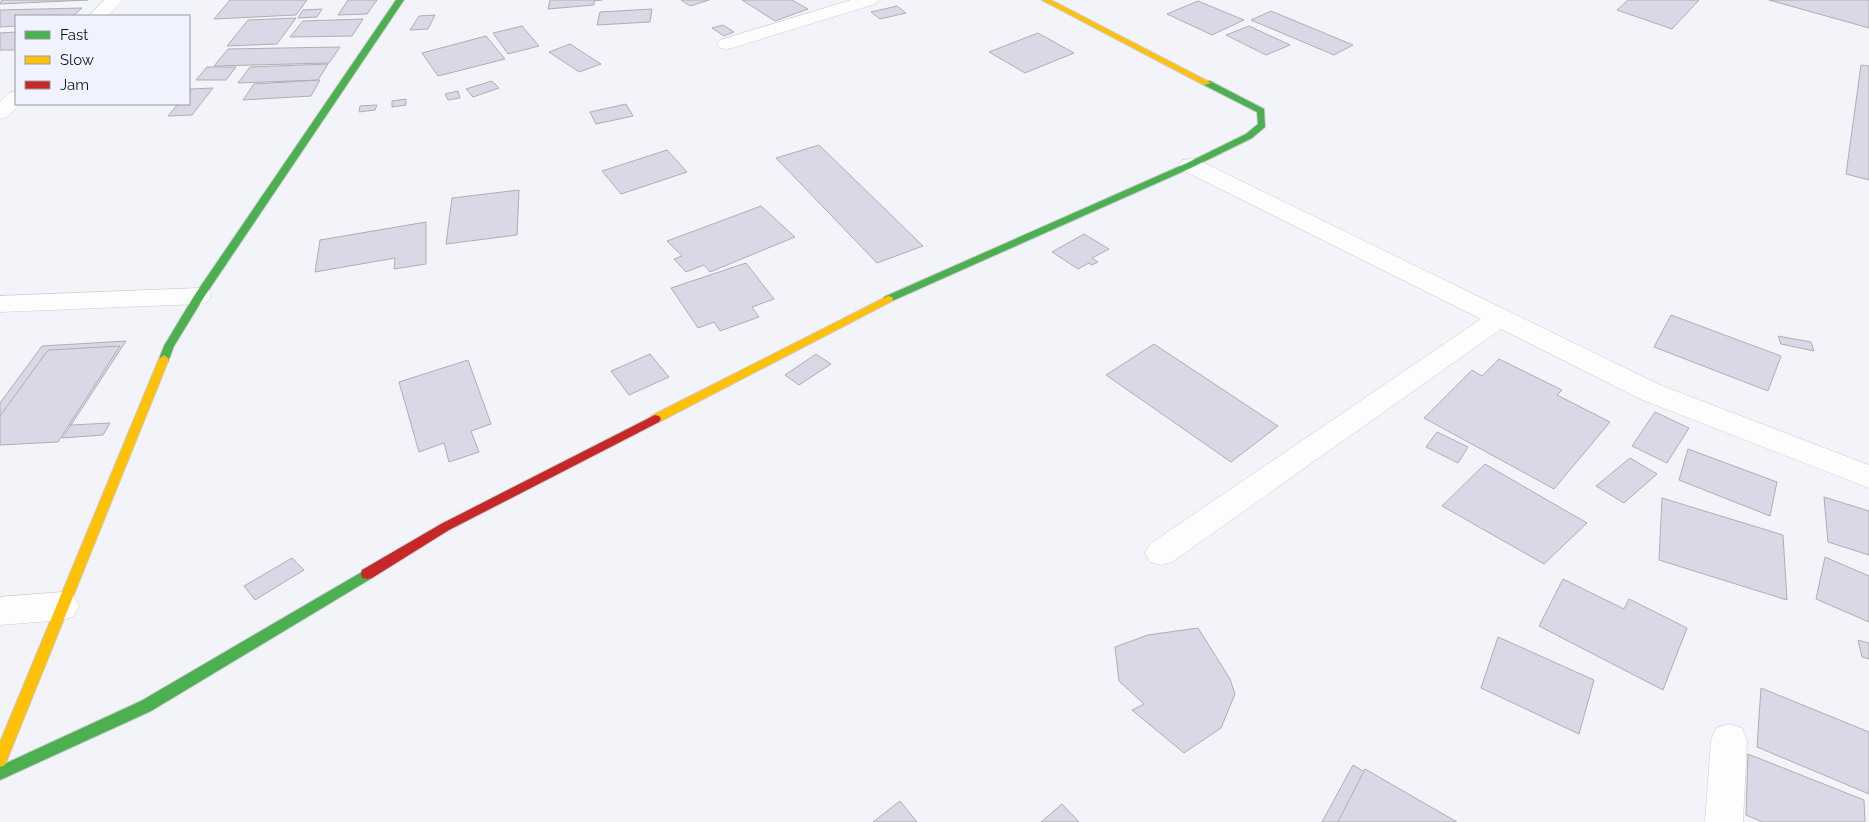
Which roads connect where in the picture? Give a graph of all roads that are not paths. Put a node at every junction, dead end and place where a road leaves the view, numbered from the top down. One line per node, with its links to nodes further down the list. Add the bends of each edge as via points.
1 (114, 0): 5 (street)
2 (400, 0): 10 (street)
3 (869, 0): 6 (street)
4 (1046, 0): 9 (street, via 1260,111 1262,124 1249,136)
5 (99, 15)
6 (726, 44)
7 (15, 98): 8 (street)
8 (0, 113)
9 (1190, 165): 12 (street); 19 (street, via 894,296 445,527 146,706)
10 (199, 296): 11 (street); 15 (street, via 169,346)
11 (0, 304)
12 (1498, 319): 13 (street, via 1650,392); 14 (street)
13 (1869, 477)
14 (1161, 553)
15 (63, 606): 16 (street); 18 (street)
16 (0, 611)
17 (1729, 740): 20 (street)
18 (0, 760)
19 (0, 773)
20 (1724, 822)

